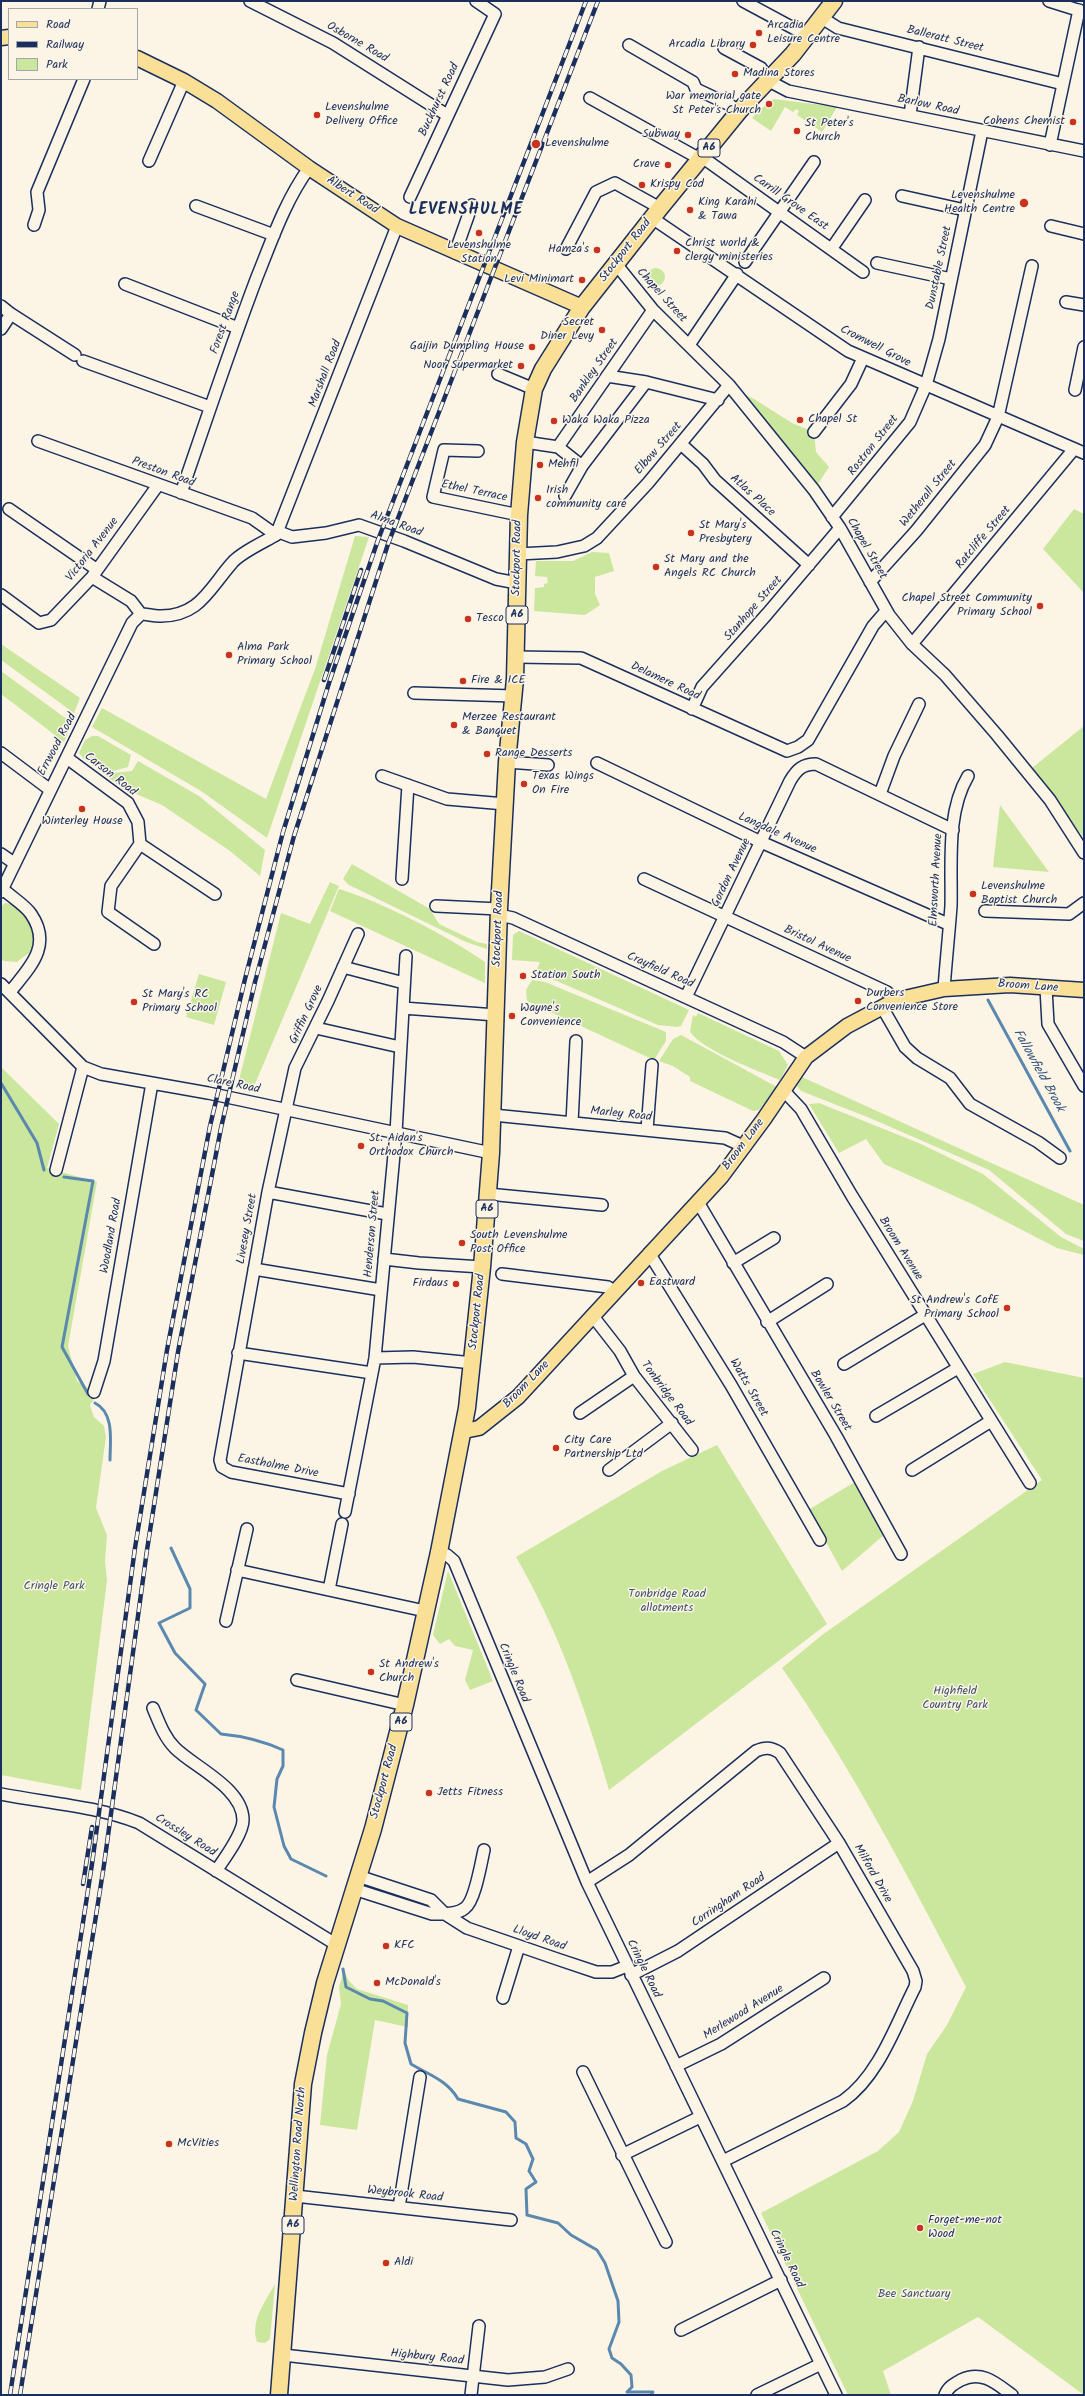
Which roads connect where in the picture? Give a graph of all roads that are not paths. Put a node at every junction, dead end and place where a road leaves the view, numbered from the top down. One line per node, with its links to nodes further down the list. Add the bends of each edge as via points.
1 (250, 1): 19 (street, Osborne Road, via 339,46)
2 (476, 1): 19 (street, Buckhurst Road, via 495,14)
3 (743, 1): 8 (street)
4 (834, 1): 7 (highway, Stockport Road / A6)
5 (1049, 1): 6 (street)
6 (1081, 11): 16 (street)
7 (822, 18): 8 (highway, Stockport Road / A6); 10 (street, Balleratt Street, via 838,28)
8 (808, 36): 15 (highway, Stockport Road / A6)
9 (629, 45): 18 (street, via 693,82 696,89 730,105)
10 (919, 47): 16 (street, Balleratt Street); 20 (street)
11 (724, 48): 15 (street, via 760,68)
12 (138, 58): 14 (main road, Albert Road)
13 (84, 80): 36 (street, via 37,192 39,210)
14 (184, 81): 25 (street); 27 (main road, Albert Road, via 217,101)
15 (769, 81): 18 (highway, Stockport Road / A6); 20 (street, Barlow Road, via 788,90)
16 (1063, 84): 22 (street)
17 (590, 98): 24 (street, Carrill Grove East)
18 (738, 112): 24 (highway, Stockport Road / A6)
19 (447, 114): 29 (street, Buckhurst Road)
20 (910, 115): 21 (street, Barlow Road)
21 (982, 131): 22 (street, Barlow Road); 34 (street, Dunstable Street)
22 (1050, 145): 23 (street, Barlow Road)
23 (1084, 152)
24 (701, 158): 33 (street, Carrill Grove East); 35 (highway, Stockport Road / A6)
25 (149, 161)
26 (814, 162): 33 (street)
27 (309, 168): 37 (main road, Albert Road); 40 (street, Forest Range, via 294,189)
28 (902, 196): 34 (street)
29 (410, 197)
30 (865, 200): 41 (street)
31 (472, 205): 43 (street)
32 (196, 206): 40 (street)
33 (780, 210): 41 (street, Carrill Grove East); 44 (street)
34 (965, 210): 50 (street, Dunstable Street)
35 (656, 213): 42 (street, Cromwell Grove, via 615,184 611,185 596,192); 46 (highway, Stockport Road / A6); 49 (street, Cromwell Grove)
36 (34, 225)
37 (397, 226): 43 (main road, Albert Road); 88 (street, Marshall Road)
38 (1051, 226): 39 (street)
39 (1084, 234)
40 (274, 235): 58 (street, Forest Range)
41 (832, 248): 48 (street, Carrill Grove East)
42 (566, 249)
43 (455, 253): 55 (main road, Albert Road)
44 (745, 262)
45 (877, 263): 50 (street)
46 (616, 264): 55 (highway, Stockport Road / A6); 56 (street, Chapel Street)
47 (1032, 266): 72 (street, Wetherall Street)
48 (863, 272)
49 (737, 274): 60 (street); 62 (street, Cromwell Grove, via 838,344)
50 (952, 279): 67 (street, Dunstable Street)
51 (125, 284): 58 (street)
52 (1066, 302): 53 (street)
53 (1084, 305)
54 (1, 306): 57 (street)
55 (582, 307): 68 (highway, Stockport Road / A6, via 543,369)
56 (653, 310): 60 (street, Chapel Street); 64 (street, Bankley Street)
57 (11, 314): 59 (street); 71 (street, via 79,358)
58 (238, 328): 71 (street, Forest Range)
59 (1, 329)
60 (689, 345): 66 (street, Chapel Street)
61 (1084, 346): 69 (street)
62 (863, 358): 67 (street, Cromwell Grove); 73 (street, via 851,384)
63 (498, 374): 68 (street)
64 (607, 376): 65 (street); 77 (street, Bankley Street)
65 (646, 382): 70 (street); 80 (street)
66 (729, 385): 70 (street, Elbow Street); 86 (street, Chapel Street, via 814,490)
67 (926, 385): 72 (street, Cromwell Grove); 86 (street, Rostron Street, via 910,422)
68 (534, 389): 75 (highway, Stockport Road / A6)
69 (1075, 390)
70 (718, 400): 76 (street, Elbow Street)
71 (210, 407): 82 (street, Forest Range)
72 (998, 417): 79 (street, Cromwell Grove); 92 (street, Wetherall Street, via 985,445 916,531)
73 (814, 432)
74 (38, 441): 81 (street, Preston Road)
75 (525, 442): 77 (street); 85 (highway, Stockport Road / A6)
76 (681, 444): 89 (street, Elbow Street, via 597,538 584,546 557,552); 90 (street, Atlas Place, via 703,464 715,480)
77 (558, 447): 80 (street)
78 (478, 451): 85 (street, Ethel Terrace, via 444,450 433,497)
79 (1079, 451): 97 (street, Ratcliffe Street)
80 (582, 466): 83 (street)
81 (158, 485): 82 (street, Preston Road); 91 (street, Victoria Avenue)
82 (181, 493): 88 (street, Preston Road, via 257,520)
83 (565, 496)
84 (9, 509): 91 (street)
85 (519, 515): 89 (highway, Stockport Road / A6)
86 (832, 517): 87 (street, Chapel Street)
87 (840, 528): 90 (street, Stanhope Street); 92 (street, Chapel Street)
88 (278, 534): 93 (street, Alma Road, via 292,537 326,533 359,525 404,540 496,579); 96 (street, via 233,561 214,588 190,611 159,616)
89 (518, 554): 93 (highway, Stockport Road / A6)
90 (809, 565): 102 (street, Stanhope Street, via 702,686)
91 (94, 573): 94 (street, Victoria Avenue, via 51,620 45,622 39,623); 96 (street, via 131,601)
92 (870, 582): 95 (street, Chapel Street)
93 (517, 583): 98 (highway, Stockport Road / A6)
94 (1, 595)
95 (886, 611): 97 (street, Chapel Street); 102 (street, Delamere Road, via 873,626 815,730 808,740 798,747 787,751 777,748)
96 (141, 614): 104 (street, Errwood Road, via 132,623)
97 (912, 644): 117 (street, Chapel Street, via 945,675 997,735 1050,800)
98 (516, 657): 100 (highway, Stockport Road / A6); 102 (street, Delamere Road, via 581,658)
99 (414, 693): 100 (street)
100 (514, 696): 105 (highway, Stockport Road / A6)
101 (919, 704): 112 (street, via 894,756)
102 (692, 709)
103 (1, 754): 111 (street)
104 (67, 758): 111 (street, Errwood Road); 116 (street, Carson Road, via 128,803 138,822)
105 (507, 762): 107 (street); 113 (highway, Stockport Road / A6)
106 (597, 763): 115 (street, Langdale Avenue)
107 (548, 765)
108 (382, 776): 110 (street)
109 (968, 776): 114 (street, Elmsworth Avenue, via 960,789)
110 (408, 785): 113 (street, via 447,799); 120 (street)
111 (49, 789): 119 (street, Errwood Road)
112 (880, 794): 114 (street); 115 (street, Gordon Avenue, via 816,764 805,764 790,781)
113 (505, 804): 127 (highway, Stockport Road / A6)
114 (953, 830): 129 (street, Elmsworth Avenue)
115 (761, 842): 128 (street, Gordon Avenue); 129 (street, Langdale Avenue)
116 (140, 844): 123 (street); 131 (street, via 111,886 108,912)
117 (1084, 853)
118 (1, 854): 119 (street)
119 (14, 863): 122 (street, Errwood Road)
120 (402, 879)
121 (644, 879): 128 (street, Bristol Avenue)
122 (2, 891): 139 (street, via 31,913 41,938 36,960)
123 (215, 894)
124 (1084, 903): 126 (street, via 1069,914)
125 (436, 906): 127 (street, Crayfield Road)
126 (984, 911)
127 (500, 912): 140 (street, Crayfield Road); 144 (highway, Stockport Road / A6)
128 (726, 916): 140 (street, Gordon Avenue); 141 (street, Bristol Avenue, via 887,992)
129 (948, 924): 137 (street, Elmsworth Avenue)
130 (358, 934): 133 (street, Griffin Grove)
131 (154, 944)
132 (406, 956): 135 (street, Henderson Street)
133 (343, 968): 135 (street); 145 (street, Griffin Grove)
134 (1, 984): 139 (street, Clare Road)
135 (404, 984): 143 (street, Henderson Street)
136 (1046, 988): 137 (main road, Broom Lane, via 992,985); 138 (main road, Broom Lane); 150 (street, via 1048,1024)
137 (944, 989): 141 (main road, Broom Lane)
138 (1084, 990)
139 (10, 992): 152 (street, Clare Road)
140 (686, 997): 148 (street, Crayfield Road, via 782,1042)
141 (896, 1000): 142 (main road, Broom Lane)
142 (882, 1007): 148 (main road, Broom Lane, via 847,1026); 162 (street, via 910,1053 950,1078 970,1104)
143 (403, 1008): 144 (street); 147 (street, Henderson Street)
144 (496, 1015): 157 (highway, Stockport Road / A6)
145 (316, 1028): 147 (street); 156 (street, Griffin Grove, via 295,1068)
146 (576, 1041): 158 (street)
147 (400, 1047): 161 (street, Henderson Street)
148 (802, 1062): 155 (main road, Broom Lane)
149 (1084, 1062): 150 (street)
150 (1072, 1064): 154 (street)
151 (652, 1065): 159 (street)
152 (83, 1067): 153 (street, Clare Road, via 101,1074); 166 (street)
153 (152, 1083): 156 (street, Clare Road); 192 (street, Woodland Road, via 104,1361)
154 (1084, 1086)
155 (782, 1094): 163 (main road, Broom Lane); 183 (street, Broom Avenue, via 796,1102)
156 (285, 1109): 161 (street, Clare Road); 167 (street, Livesey Street)
157 (494, 1115): 158 (street, Marley Road); 164 (highway, Stockport Road / A6)
158 (572, 1123): 159 (street, Marley Road)
159 (647, 1130): 163 (street, Marley Road, via 725,1138)
160 (1042, 1131): 162 (street)
161 (396, 1134): 164 (street, Clare Road); 171 (street, Henderson Street)
162 (1038, 1142): 165 (street)
163 (744, 1147): 169 (main road, Broom Lane)
164 (491, 1153): 168 (highway, Stockport Road / A6)
165 (1060, 1158)
166 (56, 1170)
167 (268, 1192): 171 (street); 177 (street, Livesey Street)
168 (488, 1194): 170 (street); 176 (highway, Stockport Road / A6)
169 (698, 1202): 173 (main road, Broom Lane); 175 (street, Bowler Street)
170 (602, 1205)
171 (387, 1214): 174 (street, Henderson Street)
172 (774, 1238): 175 (street)
173 (649, 1253): 181 (main road, Broom Lane); 206 (street, Watts Street, via 732,1385)
174 (384, 1259): 176 (street); 180 (street, Henderson Street)
175 (733, 1263): 184 (street, Bowler Street)
176 (482, 1267): 187 (highway, Stockport Road / A6)
177 (254, 1269): 180 (street); 185 (street, Livesey Street)
178 (502, 1274): 181 (street, via 608,1287)
179 (828, 1284): 184 (street)
180 (381, 1290): 186 (street, Henderson Street)
181 (614, 1292): 182 (main road, Broom Lane)
182 (592, 1315): 191 (street, Tonbridge Road, via 620,1351); 197 (main road, Broom Lane, via 508,1406 479,1428)
183 (925, 1315): 188 (street); 189 (street, Broom Avenue)
184 (767, 1322): 208 (street, Bowler Street, via 836,1436)
185 (238, 1353): 190 (street); 202 (street, Eastholme Drive, via 220,1460 222,1467 231,1472)
186 (375, 1358): 187 (street); 190 (street, Henderson Street)
187 (472, 1363): 197 (highway, Stockport Road / A6)
188 (844, 1364)
189 (958, 1368): 194 (street); 195 (street, Broom Avenue)
190 (372, 1373): 202 (street, Henderson Street)
191 (634, 1376): 193 (street); 196 (street, Tonbridge Road)
192 (94, 1392)
193 (580, 1413)
194 (876, 1416)
195 (991, 1421): 200 (street); 201 (street, Broom Avenue)
196 (672, 1423): 198 (street, Tonbridge Road); 199 (street)
197 (464, 1431): 207 (highway, Stockport Road / A6)
198 (692, 1450)
199 (609, 1470)
200 (912, 1470)
201 (1030, 1483)
202 (349, 1494): 203 (street, Henderson Street)
203 (345, 1512)
204 (342, 1524): 210 (street)
205 (246, 1529): 209 (street)
206 (820, 1540)
207 (439, 1552): 211 (highway, Stockport Road / A6); 220 (street, Cringle Road, via 454,1561)
208 (901, 1554)
209 (237, 1570): 210 (street); 212 (street)
210 (329, 1590): 211 (street)
211 (425, 1611): 214 (highway, Stockport Road / A6)
212 (226, 1621)
213 (297, 1680): 214 (street)
214 (405, 1704): 221 (highway, Stockport Road / A6, via 373,1829)
215 (153, 1708): 219 (street, via 175,1748 218,1780 240,1808 242,1825)
216 (1, 1794): 219 (street, Crossley Road, via 124,1817 160,1835)
217 (839, 1843): 220 (street, Milford Drive, via 780,1754 774,1749 761,1749 629,1856); 225 (street, Corringham Road, via 678,1951); 233 (street, Milford Drive, via 908,1962 916,1981 915,1986 873,2070 855,2092 843,2101)
218 (484, 1850): 222 (street, via 469,1905 462,1910)
219 (216, 1871): 223 (street, Crossley Road)
220 (586, 1882): 225 (street, Cringle Road)
221 (356, 1883): 222 (street, Lloyd Road, via 431,1900); 223 (highway, Stockport Road / A6)
222 (444, 1914): 224 (street, Lloyd Road, via 467,1928)
223 (337, 1945): 234 (highway, Wellington Road North / A6, via 313,2033 303,2084)
224 (519, 1946): 225 (street, Lloyd Road, via 596,1972); 227 (street)
225 (629, 1970): 228 (street, Cringle Road)
226 (824, 1978): 228 (street, Merlewood Avenue, via 721,2044)
227 (503, 1998)
228 (676, 2066): 231 (street, Cringle Road)
229 (583, 2072): 232 (street)
230 (420, 2077): 235 (street)
231 (700, 2116): 232 (street); 233 (street, Cringle Road)
232 (622, 2155): 237 (street)
233 (722, 2161): 238 (street, Cringle Road)
234 (296, 2196): 235 (street, Weybrook Road); 241 (highway, Wellington Road North / A6)
235 (399, 2208): 236 (street, Weybrook Road)
236 (511, 2220)
237 (666, 2242)
238 (781, 2280): 240 (street); 242 (street, Cringle Road)
239 (479, 2326): 244 (street)
240 (681, 2330)
241 (283, 2355): 244 (street, Highbury Road); 245 (highway, Wellington Road North / A6)
242 (821, 2364): 247 (street); 248 (street, Cringle Road)
243 (568, 2369): 244 (street, Highbury Road, via 545,2377 528,2379)
244 (473, 2376): 246 (street)
245 (279, 2395)
246 (471, 2395)
247 (757, 2395)
248 (836, 2395)
249 (945, 2395): 250 (street, via 952,2385 975,2376 985,2376)
250 (1012, 2395)

